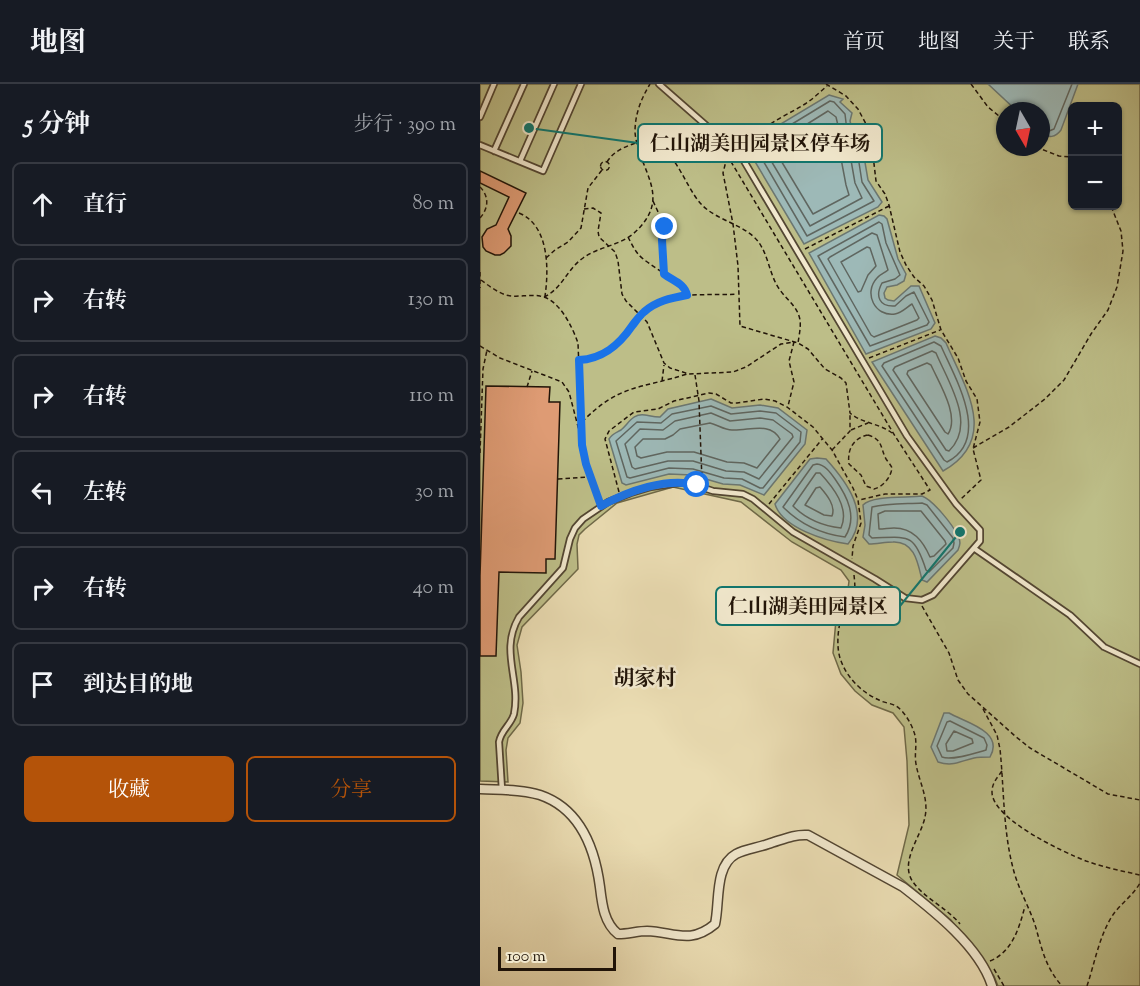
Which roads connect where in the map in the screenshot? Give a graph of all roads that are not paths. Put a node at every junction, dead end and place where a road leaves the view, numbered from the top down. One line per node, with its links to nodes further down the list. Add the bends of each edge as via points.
1 (494, 84): 6 (lane)
2 (524, 84): 8 (lane)
3 (554, 84): 9 (lane)
4 (581, 84): 9 (lane, via 543,171)
5 (660, 84): 10 (lane, via 744,160 907,436 956,504 980,530)
6 (480, 117)
7 (480, 149): 8 (lane)
8 (494, 151): 9 (lane)
9 (520, 162)
10 (975, 549): 11 (lane, via 1071,615 1104,646); 13 (lane, via 933,595 918,600 905,598 793,532 743,494 712,491 689,483 651,487 601,506 574,528 563,568 519,617 511,635 514,706 510,722 500,735)
11 (1140, 664)
12 (480, 789): 13 (street)
13 (502, 790): 14 (street, via 541,796 577,820 592,851 606,917 618,934 647,931 683,937 706,931 715,924 723,869 728,860 787,837 808,835 903,886 954,931 983,966)
14 (992, 986)

